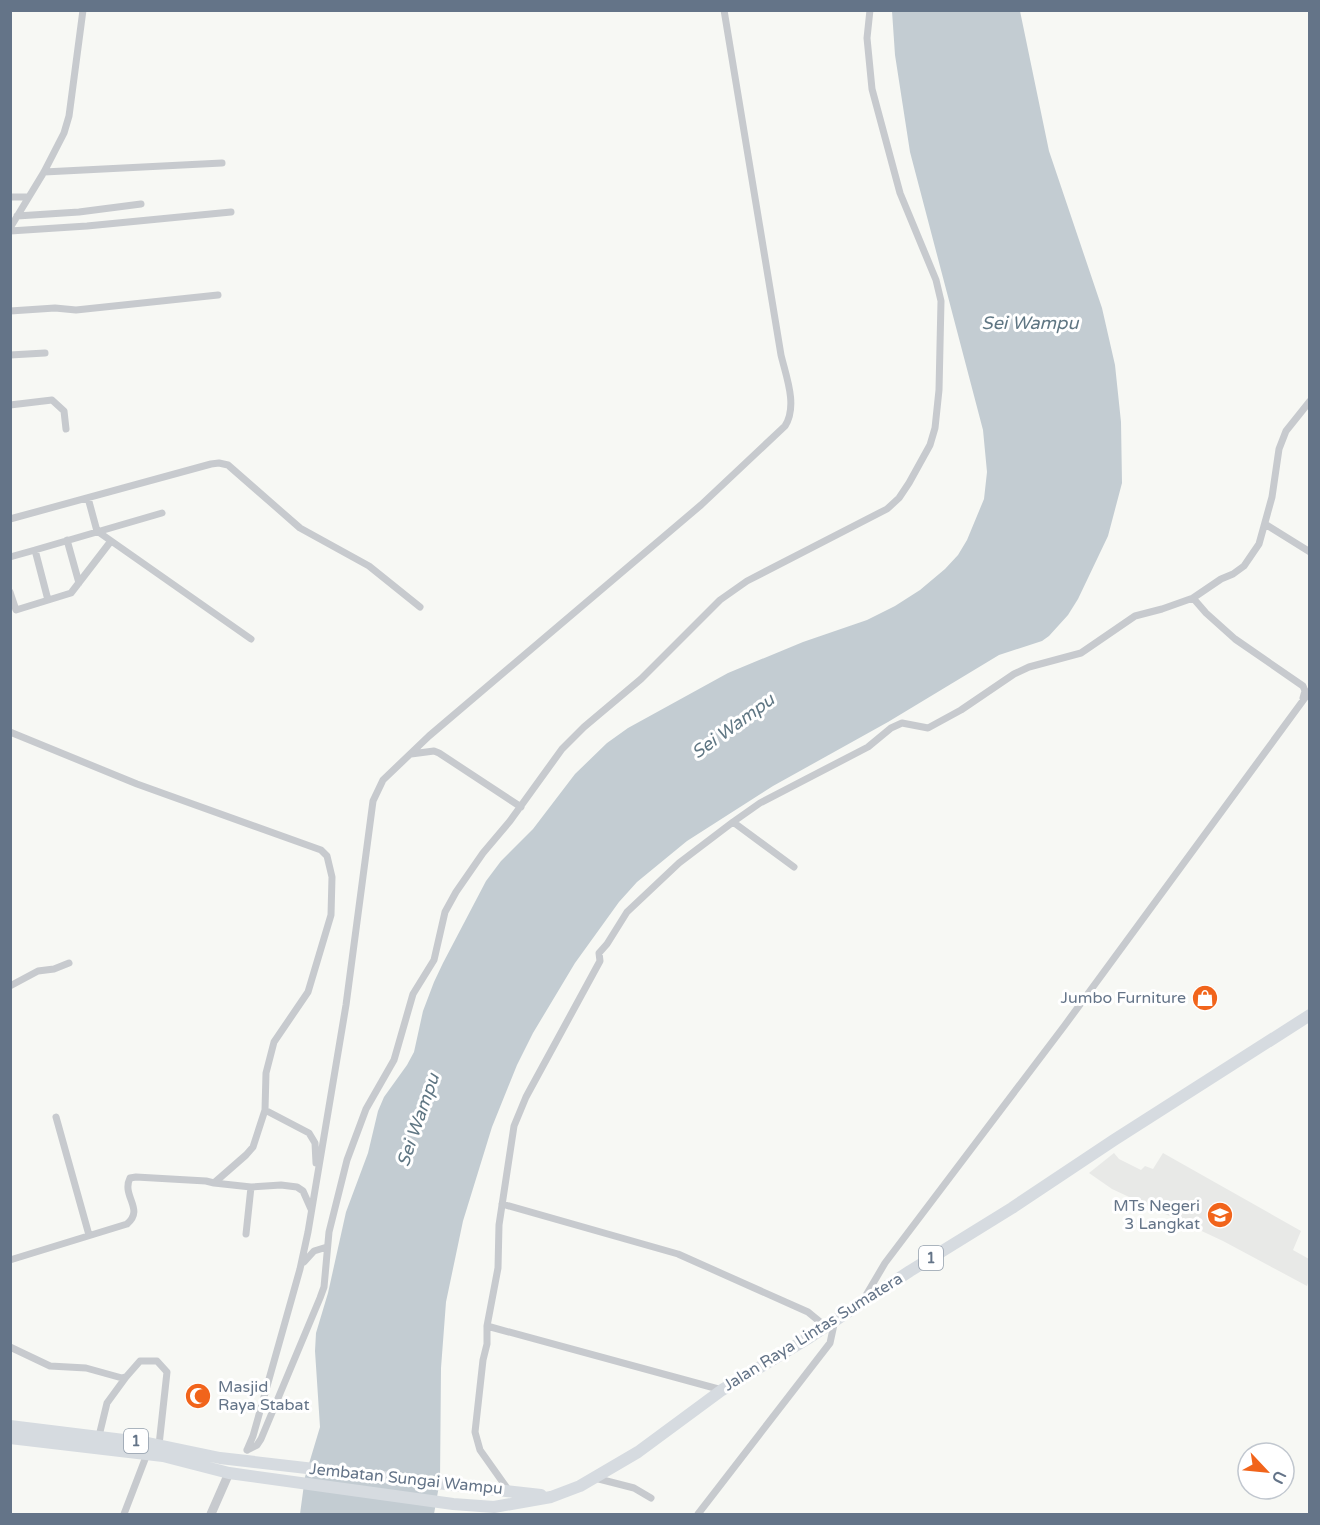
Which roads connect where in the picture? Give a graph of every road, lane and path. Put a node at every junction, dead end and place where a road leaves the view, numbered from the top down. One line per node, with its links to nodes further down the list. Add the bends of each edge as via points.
1 (83, 10): 5 (street, via 69,116)
2 (724, 10): 38 (street, via 790,396 789,420 701,505)
3 (870, 10): 39 (street, via 867,38 872,89 900,193 941,301 939,390 930,445 899,498 886,509 747,581 720,600 641,679 562,749)
4 (222, 163): 5 (street)
5 (44, 172): 7 (street)
6 (10, 197): 7 (street)
7 (28, 197): 10 (street)
8 (141, 204): 10 (street)
9 (231, 212): 11 (street)
10 (17, 216): 11 (street)
11 (10, 230)
12 (218, 295): 13 (street, via 76,310)
13 (10, 311)
14 (45, 352): 15 (street)
15 (10, 355)
16 (1310, 401): 22 (street, via 1286,431 1279,449)
17 (10, 405): 18 (street, via 52,400 64,411)
18 (66, 429)
19 (88, 498): 21 (street); 23 (street); 33 (street, via 211,464 228,465 300,528 369,566)
20 (162, 513): 23 (street)
21 (10, 519)
22 (1265, 524): 27 (street); 31 (street, via 1259,544 1244,566)
23 (97, 531): 24 (street); 25 (street)
24 (68, 540): 26 (street); 29 (street)
25 (111, 542): 29 (street); 34 (street)
26 (35, 550): 28 (street); 32 (street)
27 (1310, 552)
28 (10, 557)
29 (79, 583): 32 (street, via 71,593)
30 (10, 592): 32 (street, via 16,610)
31 (1192, 598): 36 (street, via 1235,639 1303,686); 40 (street, via 1135,616 1081,653 1014,674 961,711 928,728 902,723 891,728 868,747 760,803)
32 (48, 600)
33 (420, 607)
34 (251, 639)
35 (1310, 691): 36 (street)
36 (1303, 701): 57 (street, via 885,1263)
37 (10, 732): 45 (street, via 137,784 298,841 327,856 332,877 330,920 306,998 274,1042 266,1073)
38 (411, 754): 39 (street, via 439,753); 47 (street, via 383,780 373,801 346,1005)
39 (520, 807): 54 (street, via 445,912 434,960 413,994 394,1060 366,1109 347,1160)
40 (733, 822): 41 (street); 50 (street, via 679,863 627,912 599,953 600,961 514,1126)
41 (794, 867)
42 (69, 963): 43 (street, via 38,970)
43 (10, 986)
44 (1310, 1015): 57 (highway, Jalan Raya Lintas Sumatera / 1)
45 (265, 1110): 47 (street, via 309,1133 315,1143); 48 (street, via 250,1151)
46 (56, 1117): 53 (street)
47 (317, 1175): 51 (street)
48 (214, 1183): 49 (street); 53 (street, via 130,1178 133,1218 127,1224)
49 (250, 1187): 51 (street, via 297,1187); 52 (street)
50 (502, 1204): 58 (street, via 678,1254); 59 (street, via 498,1268)
51 (312, 1209): 56 (street)
52 (246, 1234)
53 (89, 1235): 55 (street)
54 (327, 1246): 56 (street, via 305,1258); 67 (street, via 320,1298 261,1439)
55 (10, 1260)
56 (300, 1269): 67 (street, via 254,1436)
57 (862, 1302): 58 (highway, Jalan Raya Lintas Sumatera / 1)
58 (830, 1323): 62 (highway, Jalan Raya Lintas Sumatera / 1); 78 (street, via 830,1343)
59 (487, 1326): 62 (street); 70 (street, via 475,1432 480,1450)
60 (10, 1347): 61 (street, via 50,1366 86,1368)
61 (126, 1377): 64 (street, via 107,1403); 66 (street, via 140,1361 157,1361 166,1372)
62 (722, 1390): 69 (highway, Jalan Raya Lintas Sumatera / 1, via 638,1452)
63 (10, 1426): 64 (highway, 1)
64 (99, 1436): 66 (highway, 1)
65 (10, 1438): 66 (highway, 1)
66 (151, 1447): 67 (highway, 1, via 220,1458); 68 (highway, 1); 76 (street)
67 (244, 1455): 70 (highway, Jembatan Sungai Wampu / 1, via 260,1463)
68 (229, 1473): 74 (highway, Jembatan Sungai Wampu / 1); 77 (street)
69 (595, 1478): 71 (highway, Jalan Raya Lintas Sumatera / 1); 72 (street, via 634,1488)
70 (510, 1491): 71 (highway, Jembatan Sungai Wampu / 1); 73 (street)
71 (551, 1497): 73 (highway, Jalan Raya Lintas Sumatera / 1)
72 (651, 1498)
73 (516, 1503): 75 (highway, Jalan Raya Lintas Sumatera / 1)
74 (453, 1504): 75 (highway, Jalan Raya Lintas Sumatera / 1)
75 (476, 1510)
76 (124, 1515)
77 (211, 1515)
78 (698, 1515)

